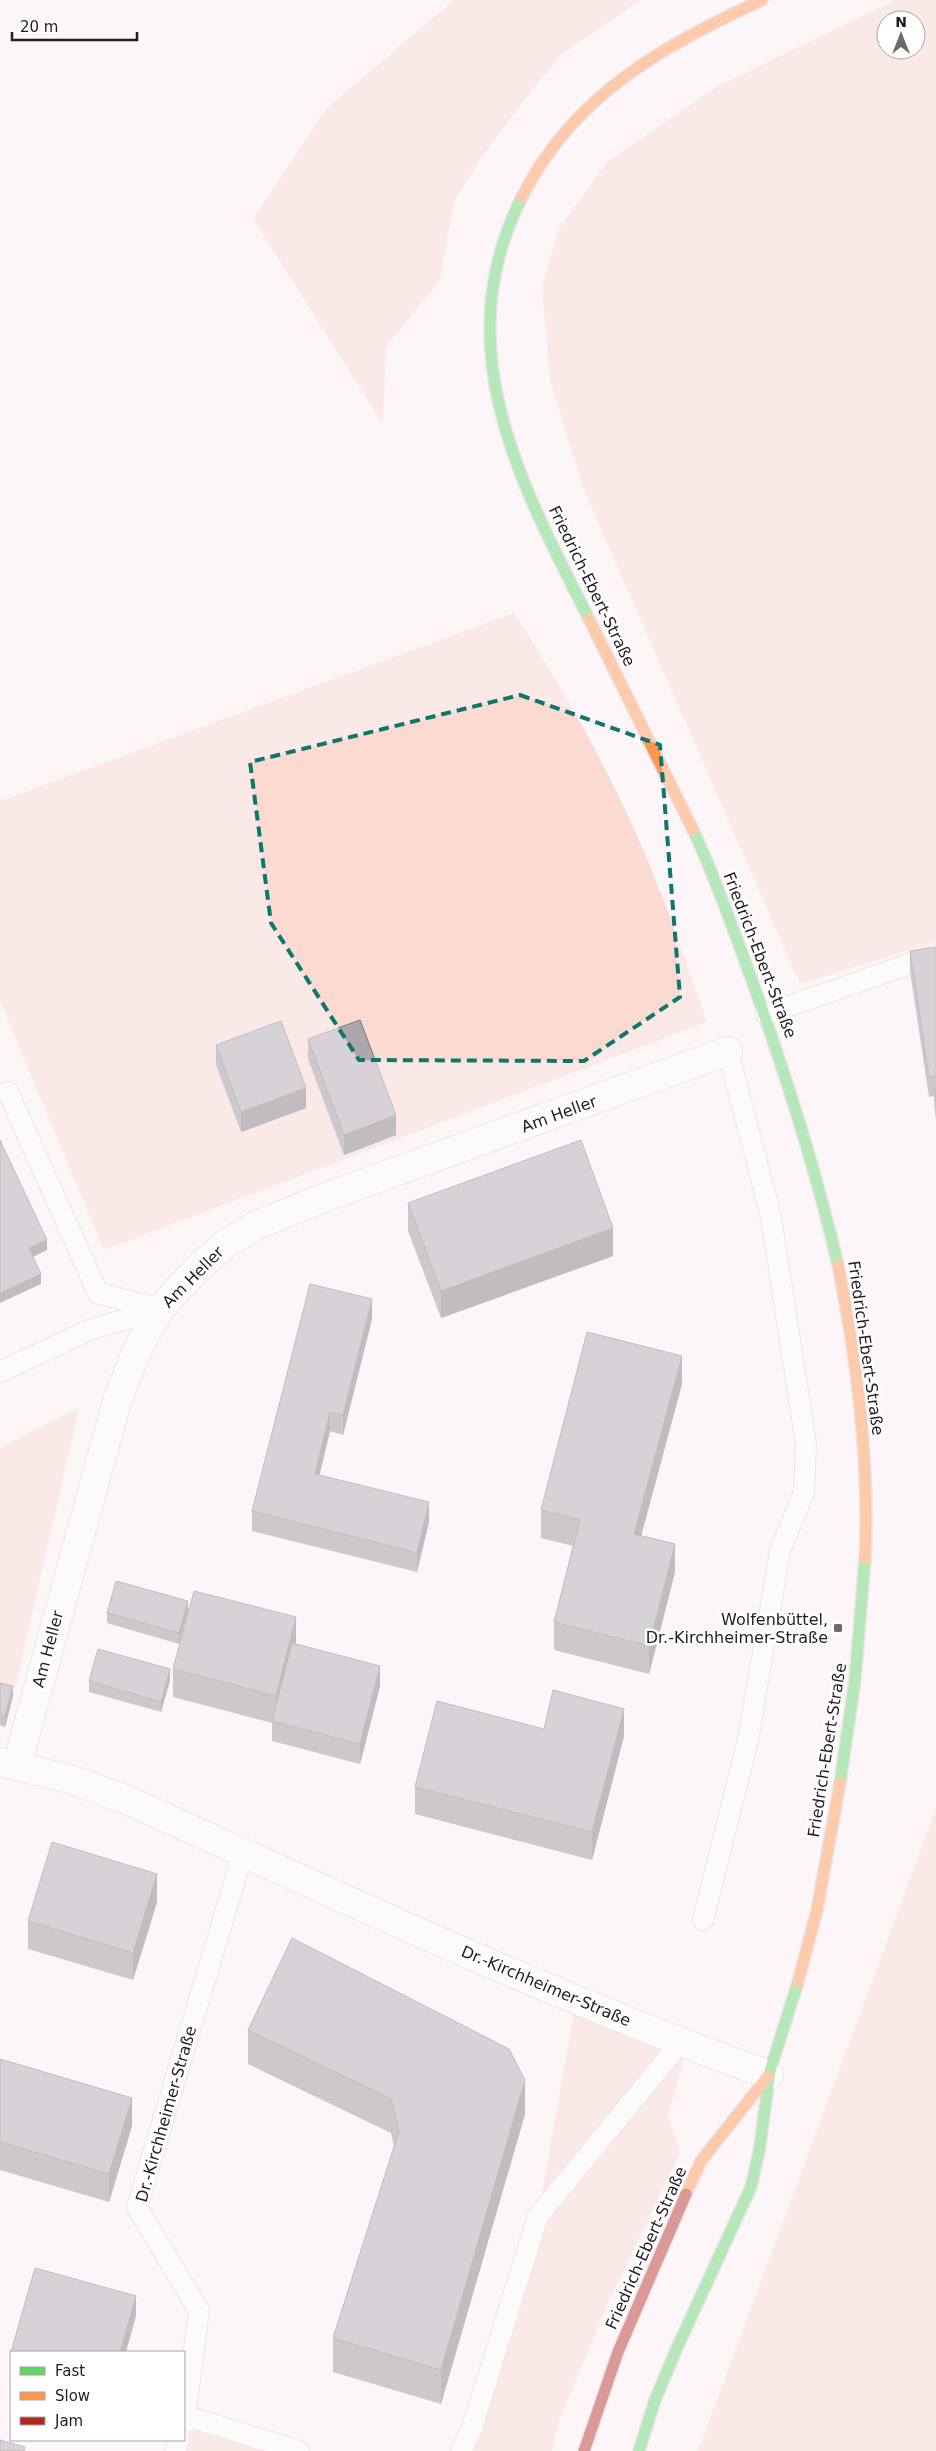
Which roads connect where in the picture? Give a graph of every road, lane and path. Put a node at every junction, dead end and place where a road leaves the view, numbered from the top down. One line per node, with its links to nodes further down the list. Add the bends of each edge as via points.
1 (762, 0): 3 (main road, Friedrich-Ebert-Straße, via 644,62 580,112 530,176 510,219 496,269 490,320 491,365 509,444 592,629 654,745 700,846)
2 (936, 955): 3 (lane)
3 (766, 1014): 12 (main road, Friedrich-Ebert-Straße, via 822,1188 841,1273 864,1448 867,1532 864,1615 852,1713 824,1869 804,1964)
4 (728, 1051): 6 (street, Am Heller, via 257,1225 224,1244); 10 (lane, via 771,1217 806,1444 804,1492 780,1552 748,1740)
5 (8, 1092): 6 (lane, via 98,1293)
6 (160, 1309): 7 (lane, via 89,1330); 8 (street, Am Heller, via 138,1348 117,1401)
7 (0, 1372)
8 (8, 1764): 9 (street, Dr.-Kirchheimer-Straße, via 73,1780 127,1800)
9 (243, 1853): 11 (street, Dr.-Kirchheimer-Straße, via 567,1997); 13 (lane, Dr.-Kirchheimer-Straße, via 137,2207 199,2311)
10 (703, 1920)
11 (680, 2043): 12 (street, Dr.-Kirchheimer-Straße); 15 (lane, via 538,2216 472,2428)
12 (769, 2075): 16 (main road, Friedrich-Ebert-Straße, via 701,2161 618,2352); 17 (main road, Friedrich-Ebert-Straße, via 754,2180 692,2314)
13 (185, 2420): 14 (lane)
14 (299, 2451)
15 (461, 2451)
16 (584, 2451)
17 (639, 2451)

